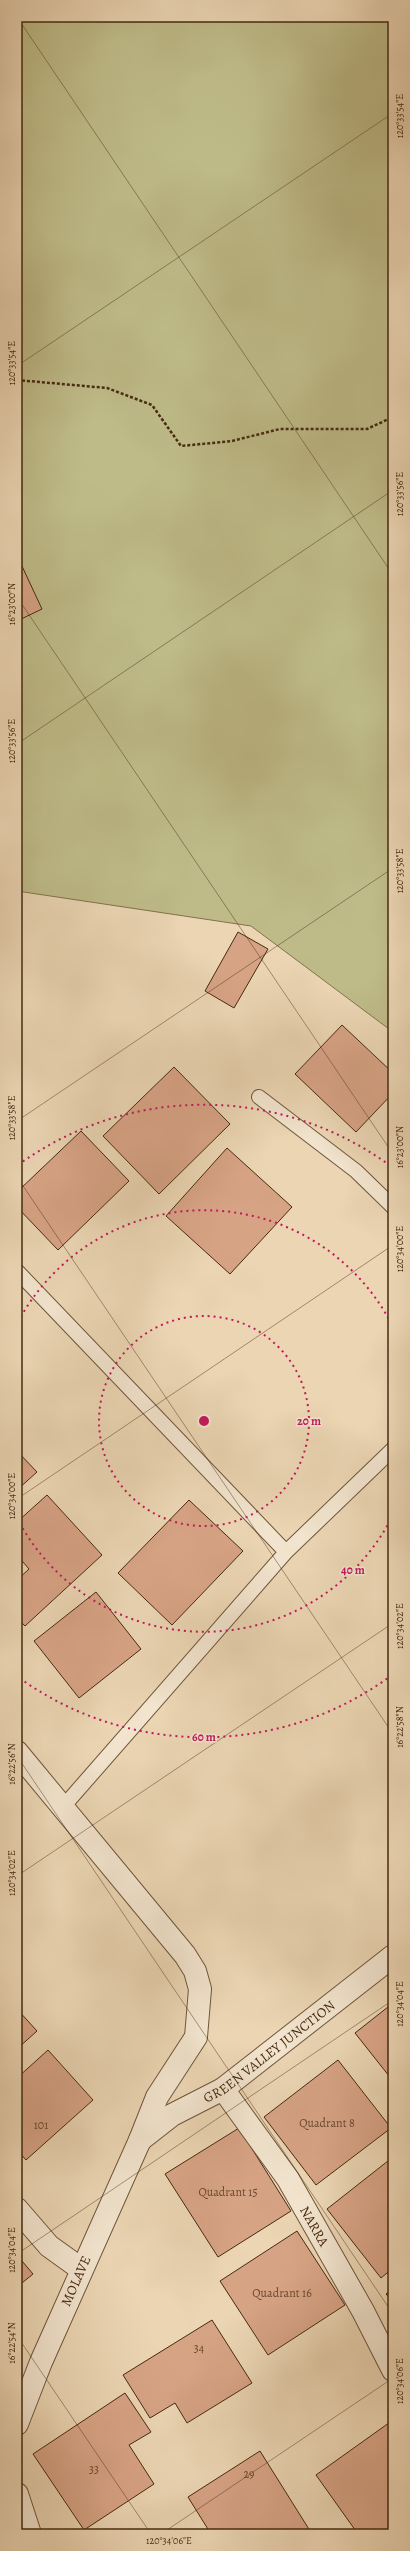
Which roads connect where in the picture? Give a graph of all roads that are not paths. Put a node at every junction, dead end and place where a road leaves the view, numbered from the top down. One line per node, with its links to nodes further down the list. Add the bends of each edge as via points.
1 (259, 1097): 2 (lane, via 356,1171)
2 (393, 1208)
3 (17, 1271): 5 (lane)
4 (393, 1449): 5 (lane)
5 (286, 1552): 7 (lane)
6 (17, 1752): 7 (street, MOLAVE)
7 (63, 1807): 10 (street, MOLAVE, via 185,1955 195,1971 200,1989 196,2037)
8 (393, 1956): 9 (street, GREEN VALLEY JUNCTION)
9 (223, 2089): 11 (street, GREEN VALLEY JUNCTION); 15 (street, NARRA, via 288,2179 363,2311)
10 (157, 2097): 11 (street); 12 (street, MOLAVE)
11 (172, 2115): 12 (street, GREEN VALLEY JUNCTION)
12 (140, 2140): 14 (street, MOLAVE)
13 (17, 2209): 14 (street, via 49,2246)
14 (81, 2269): 16 (street, MOLAVE)
15 (393, 2370)
16 (17, 2424)
17 (17, 2494): 18 (street)
18 (30, 2534)

